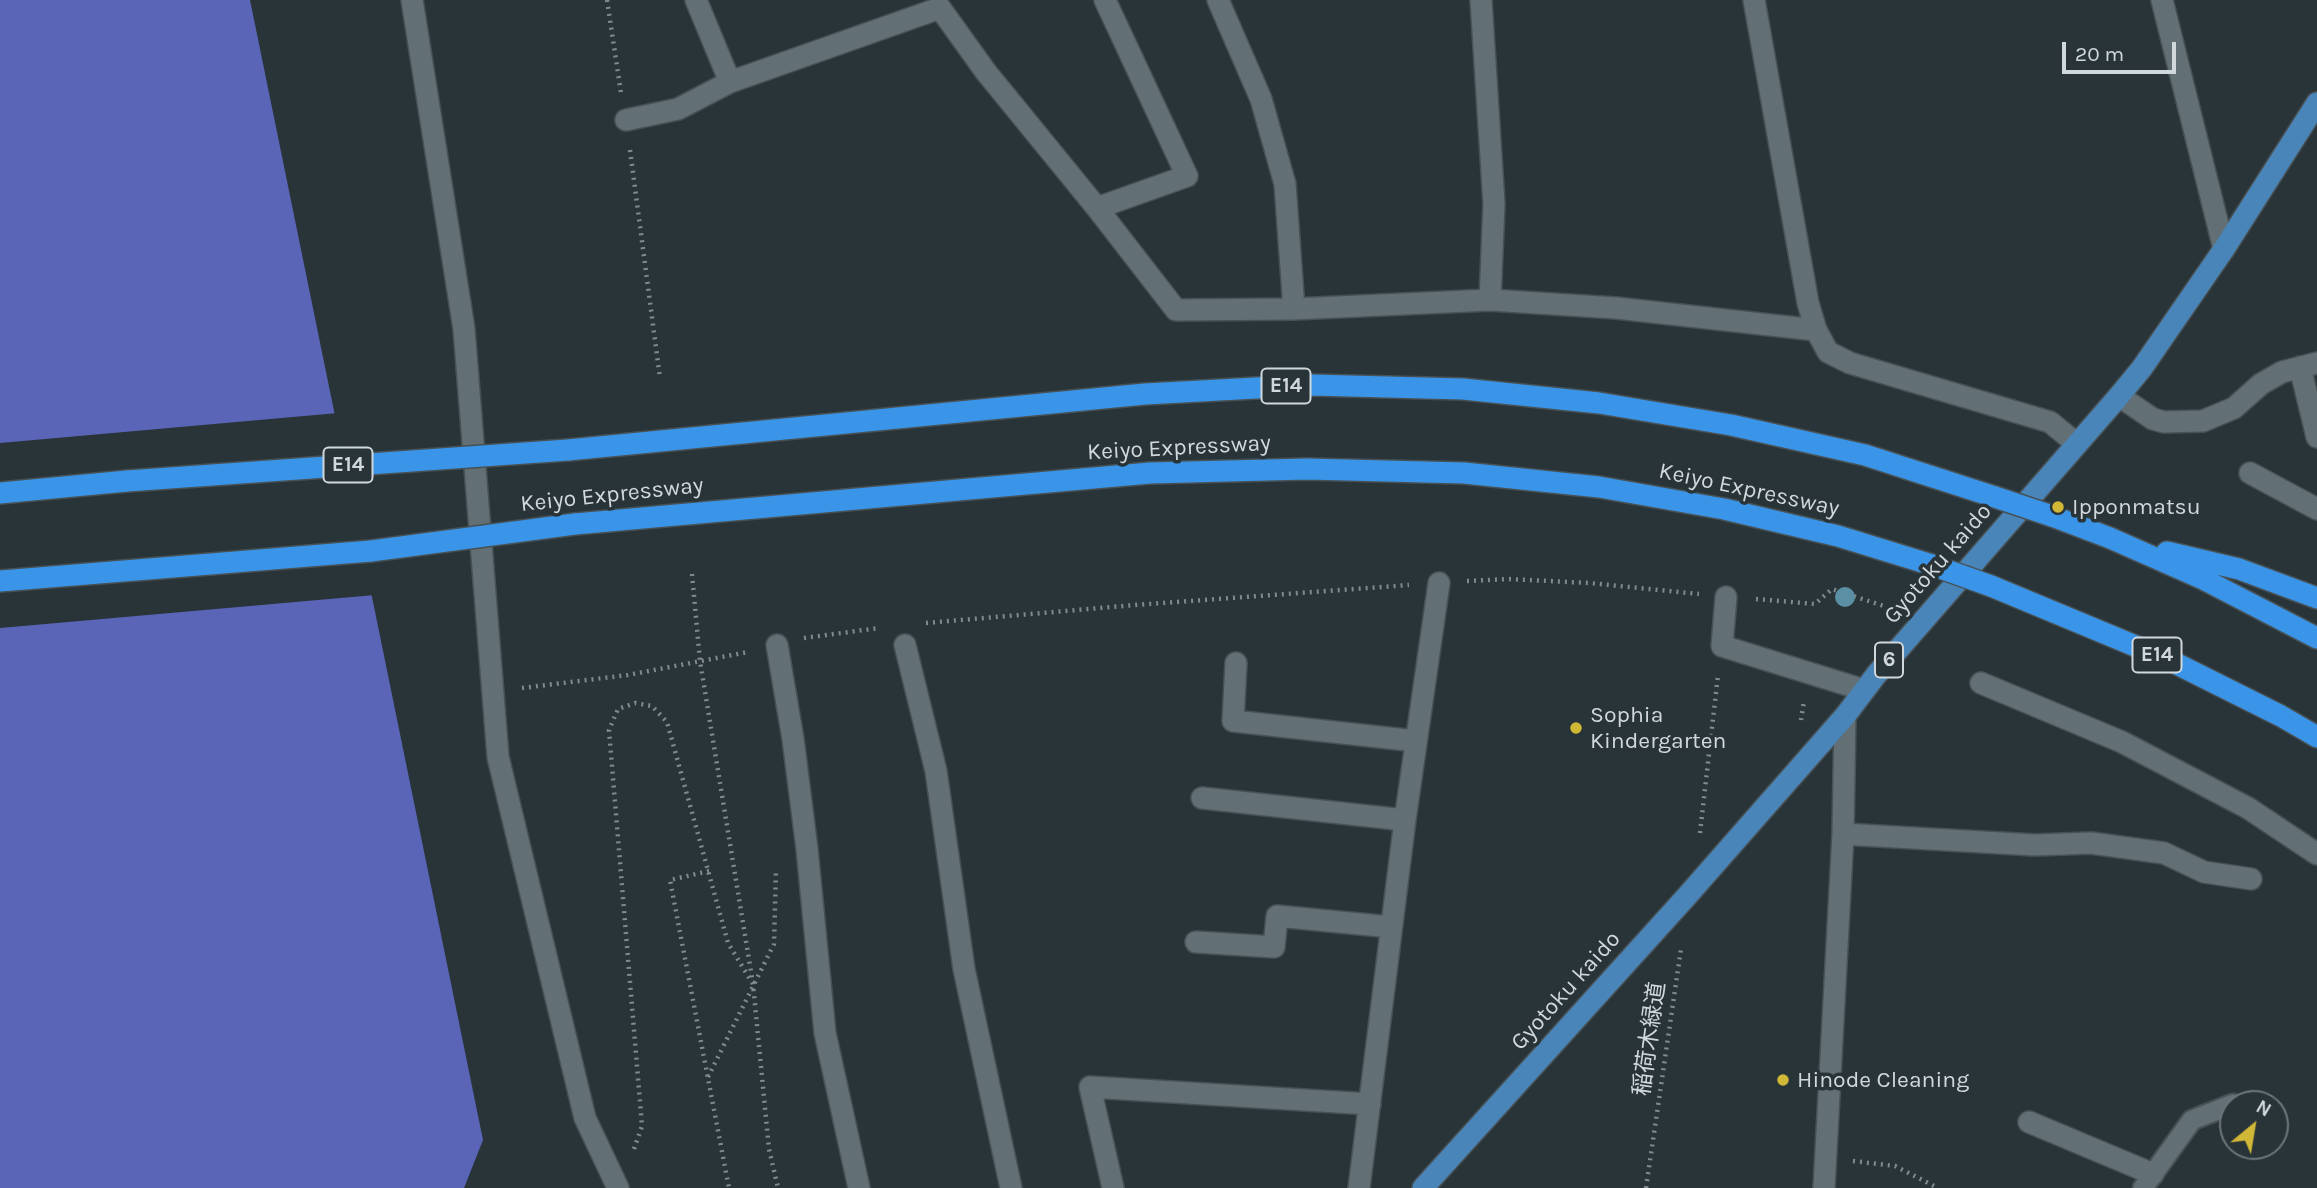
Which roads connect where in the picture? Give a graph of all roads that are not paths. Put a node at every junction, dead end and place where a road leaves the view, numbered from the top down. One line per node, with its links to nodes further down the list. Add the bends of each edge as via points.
1 (412, 0): 49 (street, via 464,329 498,757 585,1118)
2 (696, 0): 9 (street)
3 (1105, 0): 12 (street, via 1187,176)
4 (1218, 0): 15 (street, via 1261,99 1285,184)
5 (1481, 0): 14 (street, via 1494,204)
6 (1754, 0): 16 (street)
7 (2162, 0): 13 (street)
8 (947, 4): 9 (street); 12 (street, via 986,72)
9 (730, 82): 11 (street, via 678,109)
10 (2317, 103): 13 (main road, Gyotoku kaido / 6)
11 (626, 120)
12 (1097, 208): 15 (street, via 1176,310)
13 (2224, 249): 18 (main road, Gyotoku kaido / 6)
14 (1490, 300): 15 (street); 16 (street, via 1616,308)
15 (1294, 309)
16 (1816, 330): 20 (street, via 1828,352 1850,363 2050,422)
17 (2308, 365): 18 (street, via 2282,372 2234,408 2203,421 2153,419); 19 (street)
18 (2119, 396): 20 (main road, Gyotoku kaido / 6)
19 (2317, 437)
20 (2077, 444): 34 (main road, Gyotoku kaido / 6)
21 (2250, 473): 23 (street)
22 (0, 493): 24 (highway, E14, bridge, via 568,450 1145,394 1312,385 1462,389 1599,403 1731,425 1865,455)
23 (2314, 500)
24 (2110, 538): 28 (highway, via 2239,569); 29 (highway, E14, via 2203,579)
25 (0, 581): 36 (highway, Keiyo Expressway / E14, bridge, via 371,551 575,524 1150,473 1307,469 1464,473 1599,486 1724,509 1933,565 2169,660)
26 (1439, 583): 37 (street)
27 (1726, 597): 34 (street, via 1722,646)
28 (2317, 598)
29 (2317, 638)
30 (777, 645): 50 (street, via 803,812 825,1033)
31 (905, 645): 51 (street, via 936,771 964,969)
32 (1236, 663): 37 (street, via 1233,721)
33 (1981, 683): 41 (street, via 2122,742 2248,808)
34 (1864, 690): 35 (main road, Gyotoku kaido / 6)
35 (1845, 716): 40 (street); 54 (main road, Gyotoku kaido / 6)
36 (2317, 737)
37 (1416, 741): 39 (street)
38 (1202, 798): 39 (street)
39 (1405, 820): 43 (street)
40 (1843, 834): 42 (street, via 2035,845 2091,843 2164,853 2204,872); 55 (street)
41 (2317, 854)
42 (2251, 879)
43 (1391, 927): 44 (street, via 1277,916 1274,947); 45 (street)
44 (1196, 942)
45 (1370, 1104): 52 (street, via 1090,1087); 53 (street)
46 (2219, 1110): 48 (lane, via 2192,1120)
47 (2029, 1122): 48 (street)
48 (2148, 1181)
49 (616, 1183)
50 (859, 1188)
51 (1011, 1188)
52 (1113, 1188)
53 (1359, 1188)
54 (1423, 1188)
55 (1824, 1188)

